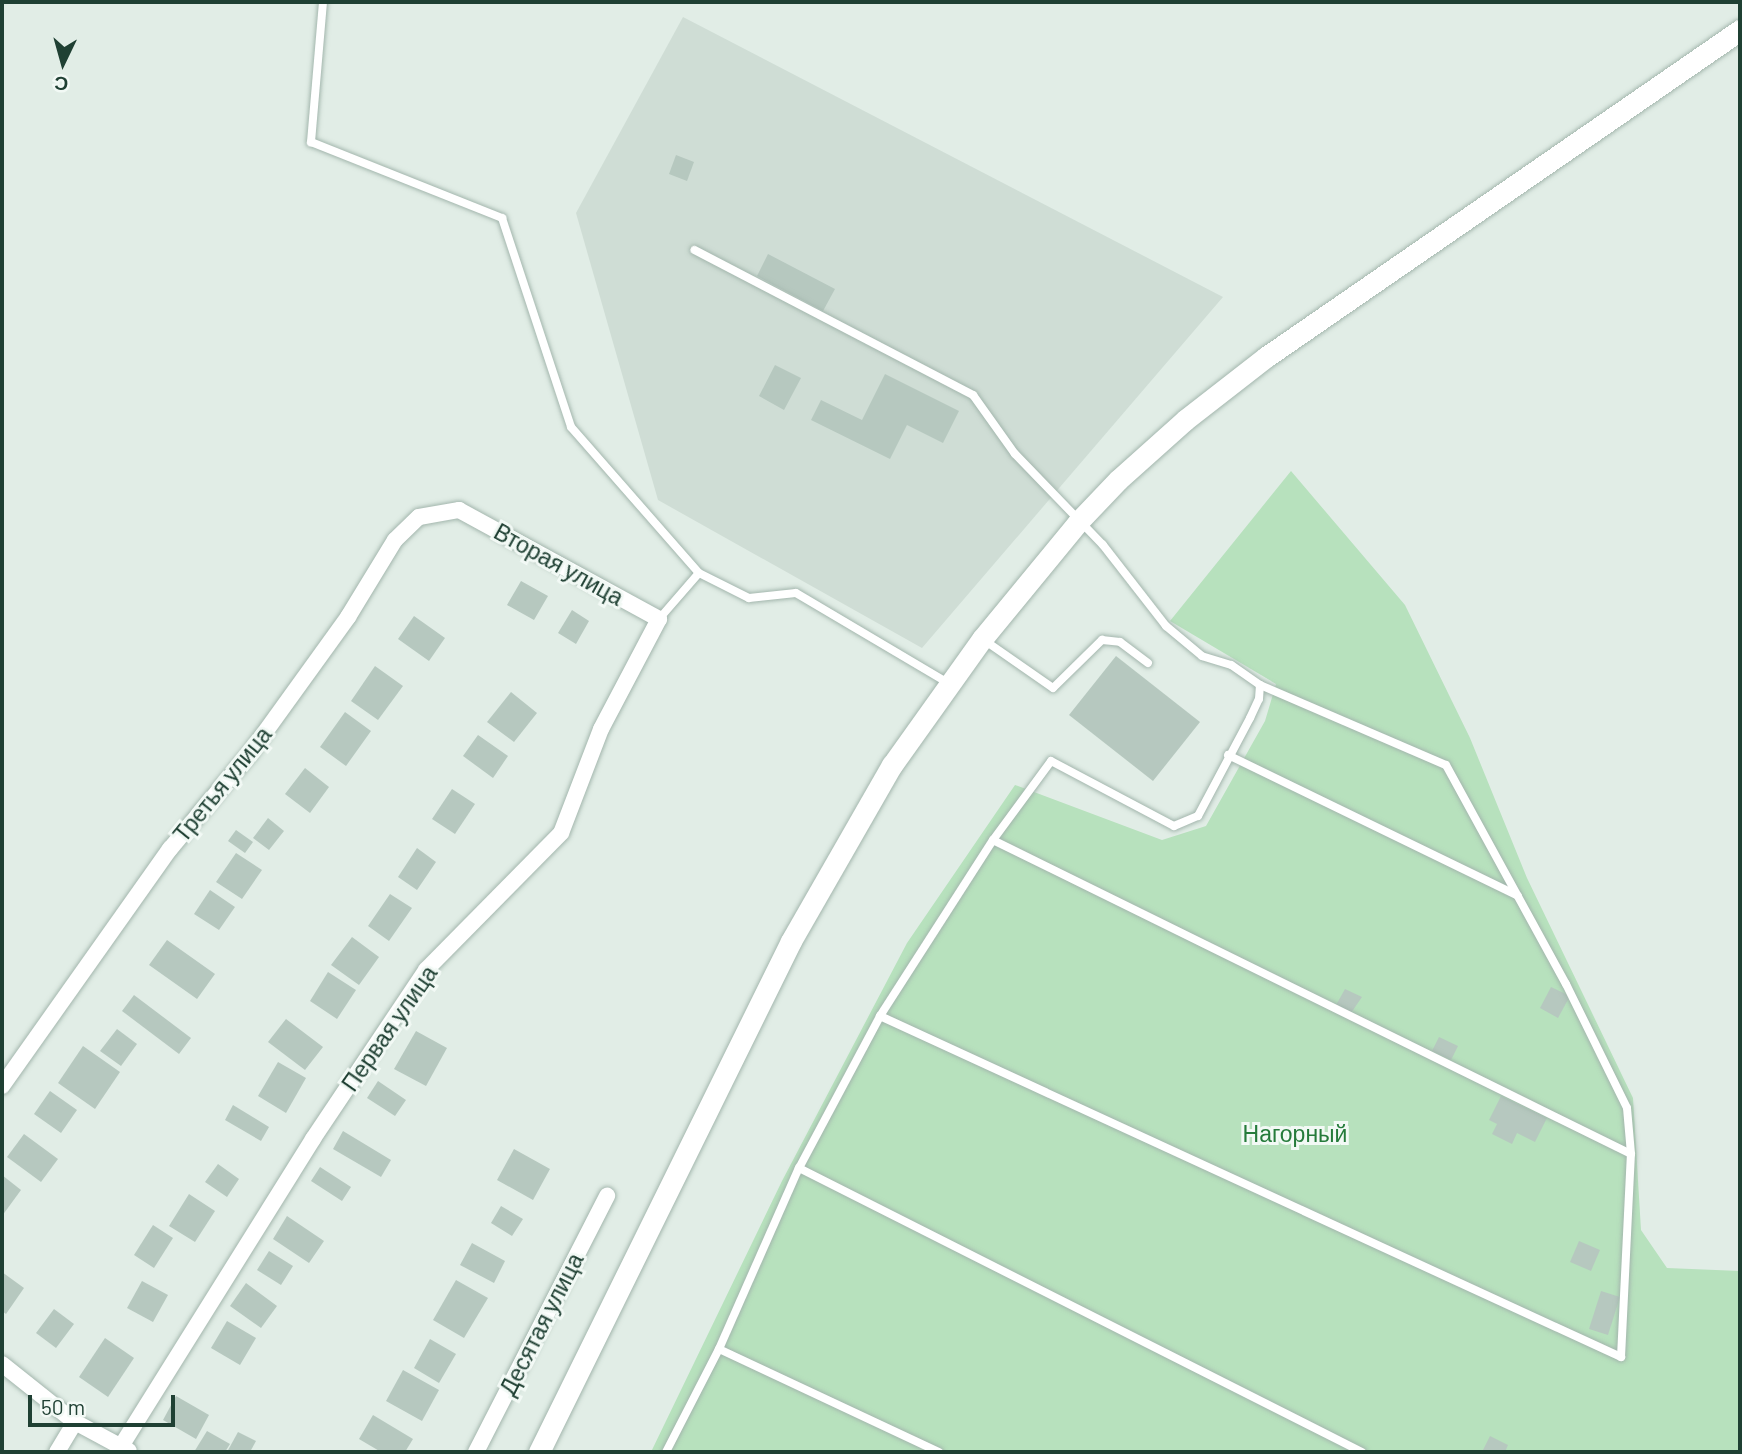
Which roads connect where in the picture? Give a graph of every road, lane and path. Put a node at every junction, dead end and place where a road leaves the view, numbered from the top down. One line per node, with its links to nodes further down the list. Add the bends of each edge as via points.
1 (323, 2): 6 (lane, via 311,142 502,218 571,427)
2 (1740, 30): 5 (main road, via 1266,357 1185,420)
3 (694, 250): 5 (lane, via 973,395 1015,454)
4 (459, 510): 7 (street, Вторая улица); 16 (street, Третья улица, via 419,517 395,540 348,617 250,753 170,849)
5 (1078, 522): 8 (main road); 11 (lane, via 1124,568 1166,626 1202,656 1231,665)
6 (699, 573): 7 (lane); 10 (lane, via 749,598 796,593)
7 (659, 619): 23 (street, Первая улица, via 601,729 561,833 426,970 313,1139)
8 (982, 639): 9 (lane, via 1053,688 1102,640 1120,642); 10 (main road)
9 (1148, 663)
10 (948, 684): 26 (main road, via 892,765 791,941)
11 (1260, 685): 12 (lane, via 1251,718); 14 (lane, via 1446,765)
12 (1228, 755): 13 (lane, via 1198,816 1174,826 1051,761); 14 (lane)
13 (993, 840): 15 (lane); 17 (lane)
14 (1518, 896): 17 (lane, via 1626,1108)
15 (880, 1016): 17 (lane, via 1620,1357); 18 (lane)
16 (2, 1086)
17 (1631, 1154)
18 (799, 1168): 20 (lane); 29 (lane)
19 (607, 1196): 25 (street, Десятая улица)
20 (719, 1349): 27 (lane); 28 (lane)
21 (2, 1364): 22 (street)
22 (75, 1422): 23 (street); 24 (street)
23 (126, 1449)
24 (57, 1452)
25 (476, 1452)
26 (539, 1452)
27 (666, 1452)
28 (939, 1452)
29 (1362, 1452)

